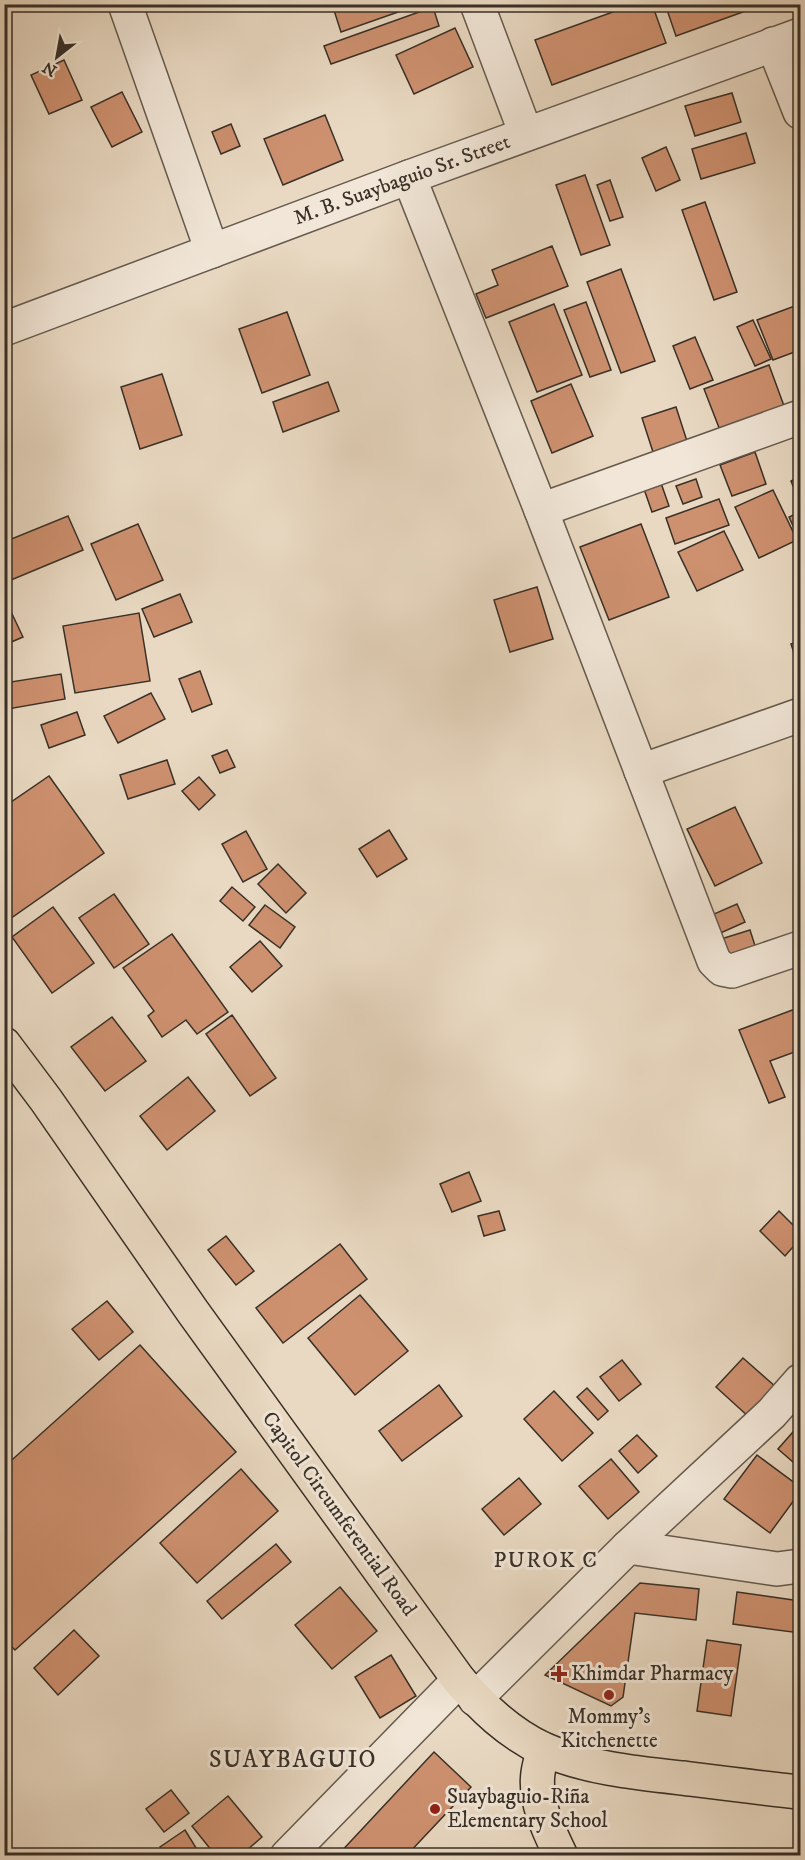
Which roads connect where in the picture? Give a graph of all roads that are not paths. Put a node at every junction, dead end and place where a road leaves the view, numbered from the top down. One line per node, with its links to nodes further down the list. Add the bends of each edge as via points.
1 (125, 4): 7 (street)
2 (477, 4): 5 (street)
3 (787, 40): 4 (street); 5 (street, M. B. Suaybaguio Sr. Street)
4 (801, 112)
5 (526, 134): 6 (street, M. B. Suaybaguio Sr. Street)
6 (409, 177): 7 (street, M. B. Suaybaguio Sr. Street); 10 (street)
7 (212, 251): 8 (street, M. B. Suaybaguio Sr. Street)
8 (4, 329)
9 (801, 417): 10 (street)
10 (541, 510): 12 (street)
11 (801, 715): 12 (street)
12 (641, 771): 13 (street, via 714,961 722,969 732,971)
13 (801, 948)
14 (4, 1044): 18 (main road, Capitol Circumferential Road)
15 (801, 1381): 16 (street, via 772,1413)
16 (628, 1547): 17 (street, via 777,1569); 18 (street)
17 (801, 1566)
18 (467, 1689): 19 (main road, Capitol Circumferential Road, via 495,1718); 21 (street)
19 (543, 1749): 20 (main road, Capitol Circumferential Road, via 599,1766 646,1774); 22 (main road, via 539,1791 549,1830)
20 (801, 1792)
21 (287, 1856)
22 (561, 1856)

